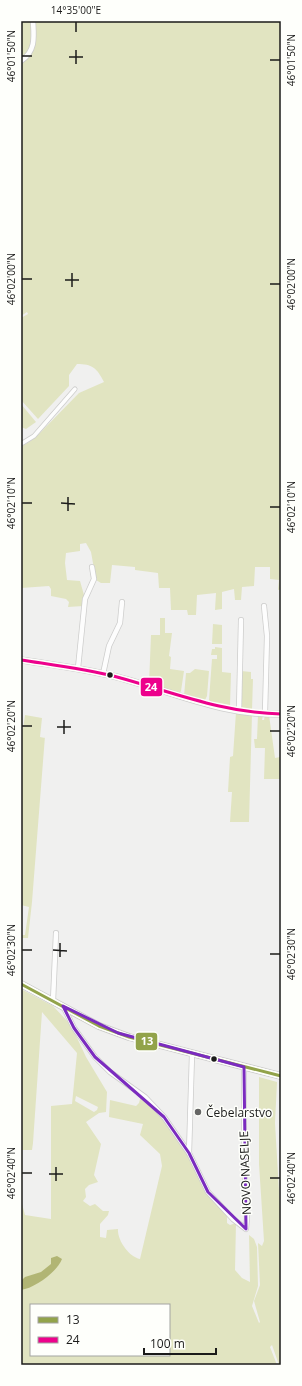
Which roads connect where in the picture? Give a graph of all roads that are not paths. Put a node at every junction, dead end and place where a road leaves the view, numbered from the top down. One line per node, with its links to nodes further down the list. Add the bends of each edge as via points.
1 (32, 21): 2 (street, via 34,43)
2 (21, 61)
3 (75, 389): 4 (street, via 34,436)
4 (21, 444)
5 (92, 567): 10 (street, via 94,579 85,599)
6 (122, 602): 11 (street, via 120,623 109,646)
7 (264, 606): 13 (street, via 267,636)
8 (241, 620): 12 (street)
9 (21, 660): 10 (street)
10 (78, 668): 11 (street)
11 (103, 674): 12 (street, via 182,698)
12 (239, 711): 13 (street)
13 (265, 713): 14 (street)
14 (281, 714)
15 (56, 933): 17 (street)
16 (21, 984): 17 (main road)
17 (53, 1000): 18 (main road)
18 (63, 1006): 19 (main road, via 99,1026 123,1035); 22 (street, NOVO NASELJE, via 74,1028 95,1056 110,1072 154,1106)
19 (192, 1054): 20 (main road); 22 (street, NOVO NASELJE)
20 (244, 1067): 21 (main road); 22 (street, NOVO NASELJE, via 246,1229 208,1192)
21 (281, 1076)
22 (189, 1153)

